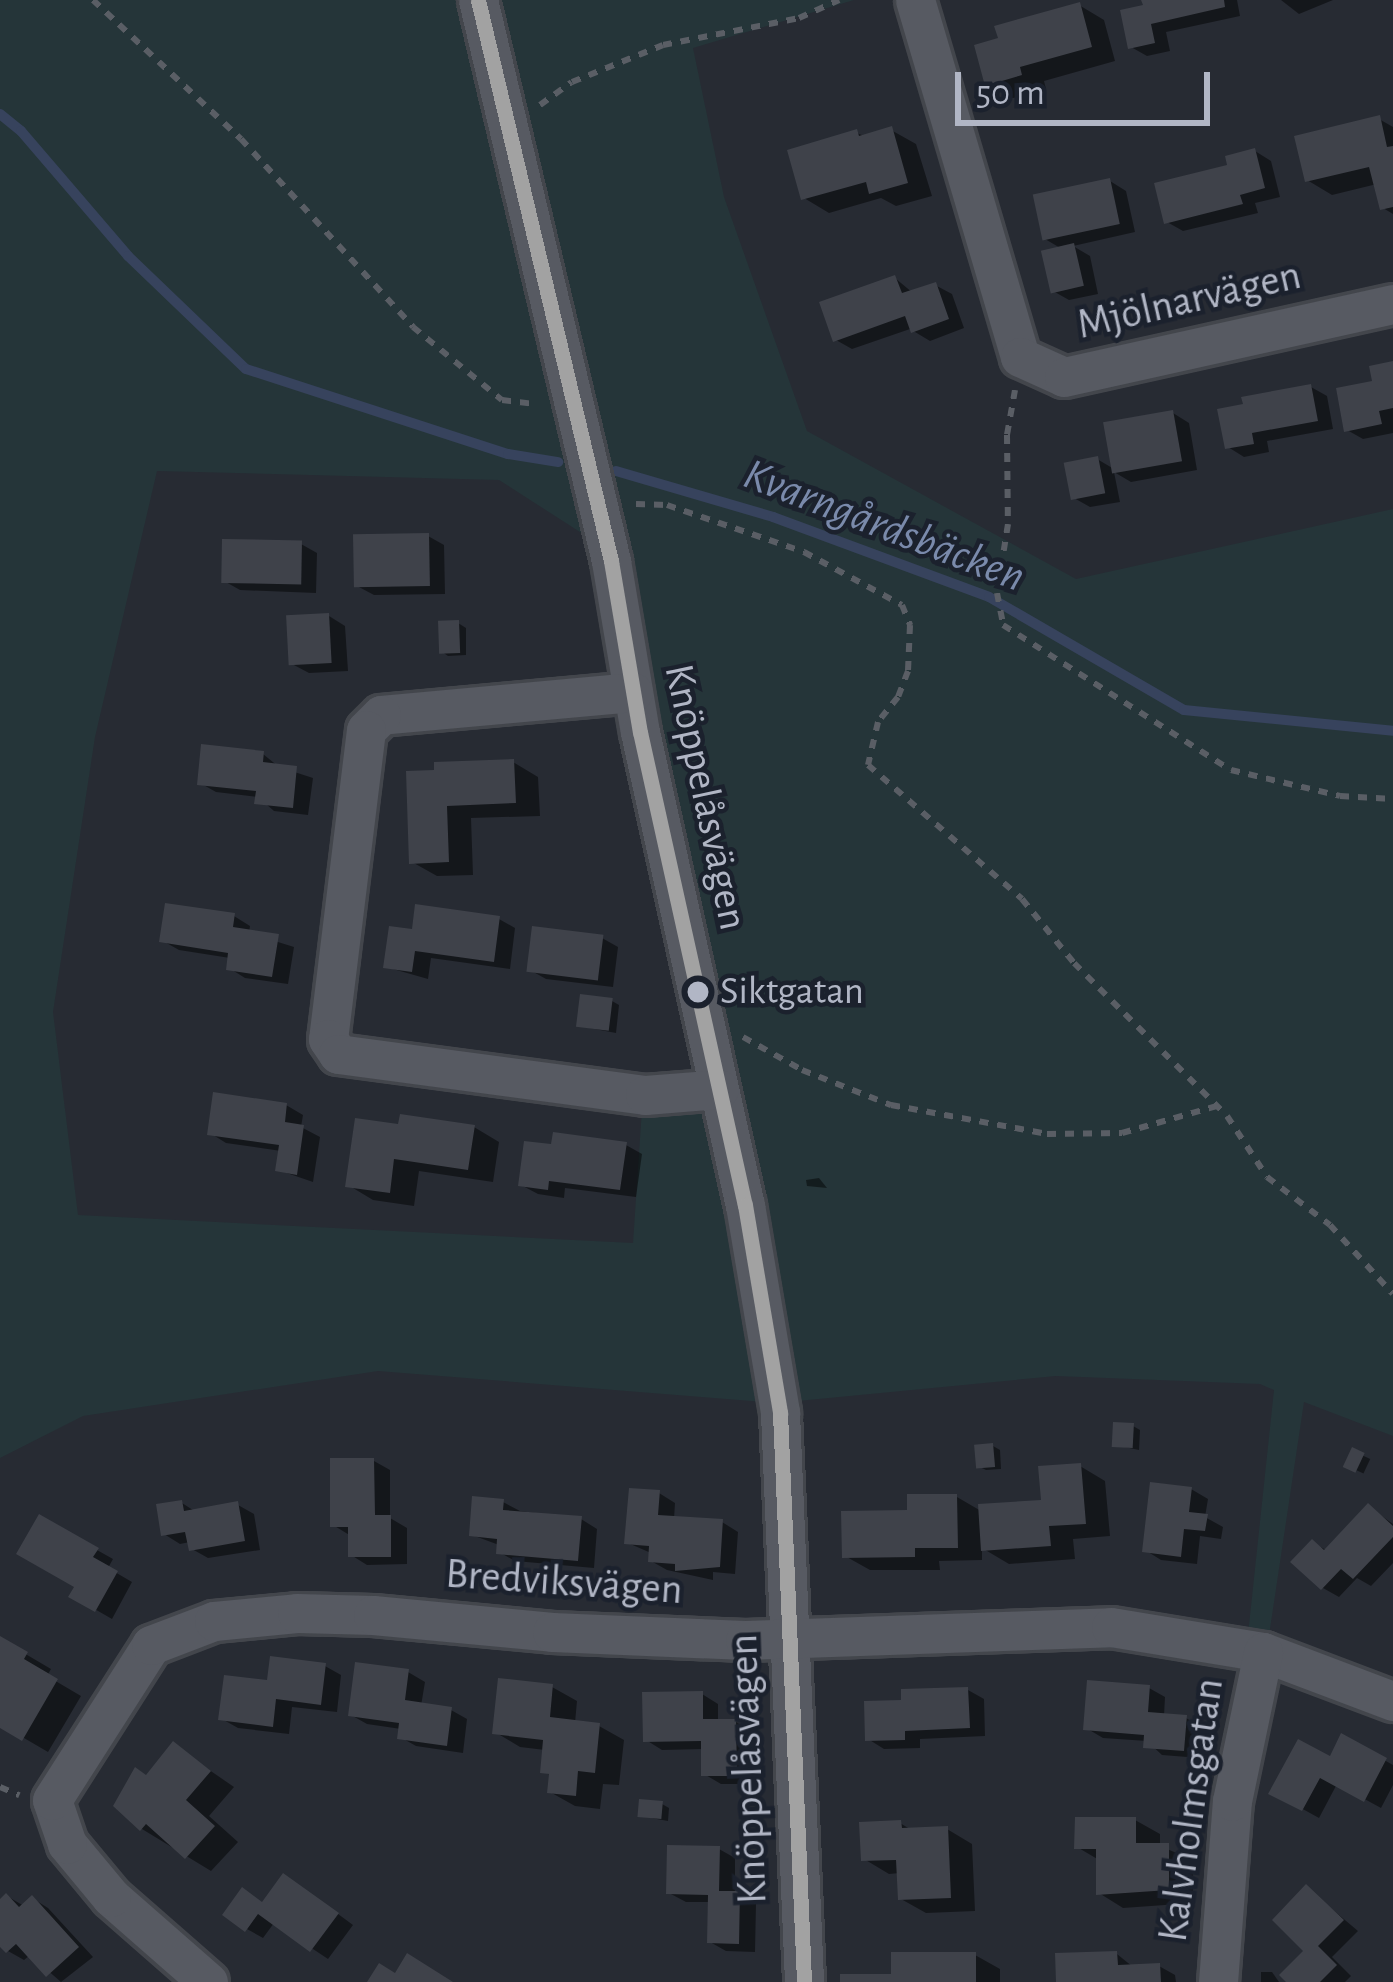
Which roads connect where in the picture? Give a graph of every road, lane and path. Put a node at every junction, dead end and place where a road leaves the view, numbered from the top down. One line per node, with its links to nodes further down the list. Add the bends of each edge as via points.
1 (93, 0): 8 (path, via 241,140 413,327 502,400)
2 (478, 0): 8 (street, Knöppelåsvägen)
3 (838, 0): 5 (path, via 799,18 663,45 604,67)
4 (915, 0): 7 (street)
5 (529, 116)
6 (1393, 304): 7 (street, Mjölnarvägen, via 1064,376)
7 (1020, 356): 11 (path, via 1007,435 1008,524 998,593 1004,625 1231,770 1340,796)
8 (575, 410): 9 (street, Knöppelåsvägen)
9 (596, 498): 10 (street, Knöppelåsvägen); 14 (path, via 667,505 803,552 902,604 910,626 908,671 878,722 868,765 1022,899 1074,963)
10 (633, 692): 13 (street, Knöppelåsvägen); 13 (street, via 381,715 366,730 328,1039 338,1054 645,1096)
11 (1393, 799)
12 (729, 1030): 14 (path, via 891,1105 1047,1134 1122,1133)
13 (719, 1089): 16 (street, Knöppelåsvägen, via 780,1413)
14 (1217, 1106): 15 (path, via 1267,1177 1330,1225)
15 (1393, 1294)
16 (790, 1640): 17 (street, Bredviksvägen, via 1111,1627); 19 (street, Bredviksvägen, via 297,1613 214,1621 151,1645 52,1800 68,1844 111,1897); 20 (street, Knöppelåsvägen)
17 (1263, 1652): 18 (street, Bredviksvägen); 21 (street, Kalvholmsgatan, via 1232,1801)
18 (1393, 1701)
19 (208, 1982)
20 (804, 1982)
21 (1218, 1982)

